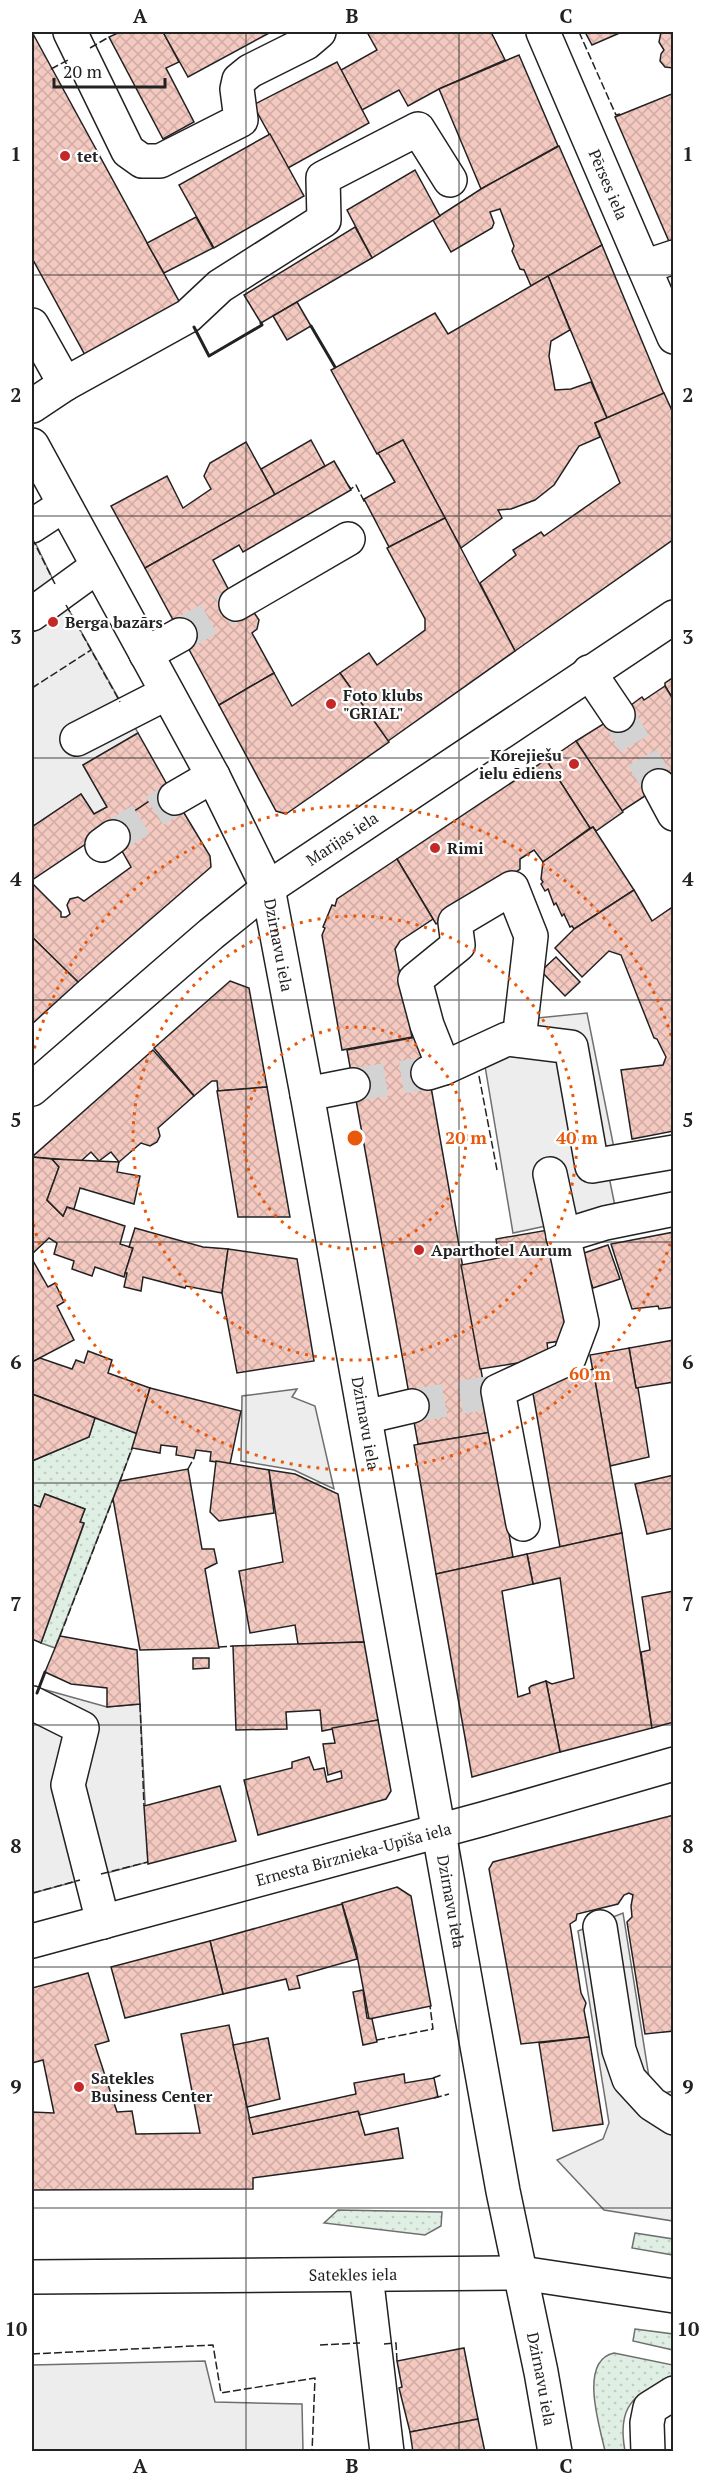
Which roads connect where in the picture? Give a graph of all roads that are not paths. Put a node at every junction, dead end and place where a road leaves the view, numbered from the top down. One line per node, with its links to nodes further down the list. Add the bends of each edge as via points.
1 (70, 32): 2 (main road, via 128,151 142,161 160,161 241,120 239,80)
2 (319, 32)
3 (543, 32): 5 (main road, Pērses iela)
4 (450, 180): 8 (main road, via 418,129 323,178 324,220 220,286 188,316)
5 (659, 262): 7 (main road, Pērses iela)
6 (32, 325): 8 (main road)
7 (674, 337)
8 (65, 384): 9 (main road)
9 (32, 406)
10 (32, 445): 11 (main road, Dzirnavu iela)
11 (64, 505): 12 (main road); 14 (main road, Dzirnavu iela)
12 (32, 526)
13 (348, 539): 15 (main road)
14 (98, 566): 16 (main road); 19 (main road, Dzirnavu iela)
15 (236, 604)
16 (32, 614)
17 (674, 617): 20 (main road, Marijas iela)
18 (180, 635): 19 (main road)
19 (146, 654): 21 (main road, Dzirnavu iela)
20 (589, 672): 22 (main road); 26 (main road, Marijas iela)
21 (167, 693): 23 (main road); 24 (main road, Dzirnavu iela)
22 (618, 715)
23 (77, 739)
24 (213, 776): 25 (main road); 26 (main road, Dzirnavu iela)
25 (175, 798)
26 (268, 888): 29 (main road, Marijas iela); 30 (main road, Dzirnavu iela)
27 (519, 1041): 27 (main road, via 507,1039 436,1070 415,980 458,945 455,922 512,888 531,936); 31 (main road, via 571,1047 592,1166)
28 (353, 1085): 30 (main road)
29 (32, 1089)
30 (308, 1094): 36 (main road, Dzirnavu iela)
31 (674, 1152)
32 (550, 1174): 34 (main road)
33 (674, 1209): 34 (main road)
34 (563, 1236): 37 (main road, via 582,1323 568,1358 498,1391)
35 (412, 1406): 36 (main road)
36 (365, 1417): 40 (main road, Dzirnavu iela)
37 (523, 1524)
38 (32, 1703): 41 (main road, via 82,1728 68,1785)
39 (674, 1764): 40 (main road, Ernesta Birznieka-Upīša iela)
40 (440, 1830): 41 (main road, Ernesta Birznieka-Upīša iela); 45 (main road, Dzirnavu iela)
41 (103, 1922): 43 (main road, Ernesta Birznieka-Upīša iela)
42 (600, 1927): 44 (main road, via 619,2050 629,2079 652,2104)
43 (32, 1941)
44 (674, 2118)
45 (520, 2273): 46 (main road, Satekles iela); 48 (main road, Satekles iela); 52 (main road, Dzirnavu iela)
46 (366, 2275): 47 (main road, Satekles iela); 51 (main road)
47 (32, 2277)
48 (674, 2296)
49 (674, 2393): 50 (main road, via 650,2408 647,2423)
50 (656, 2446)
51 (387, 2451)
52 (555, 2451)

